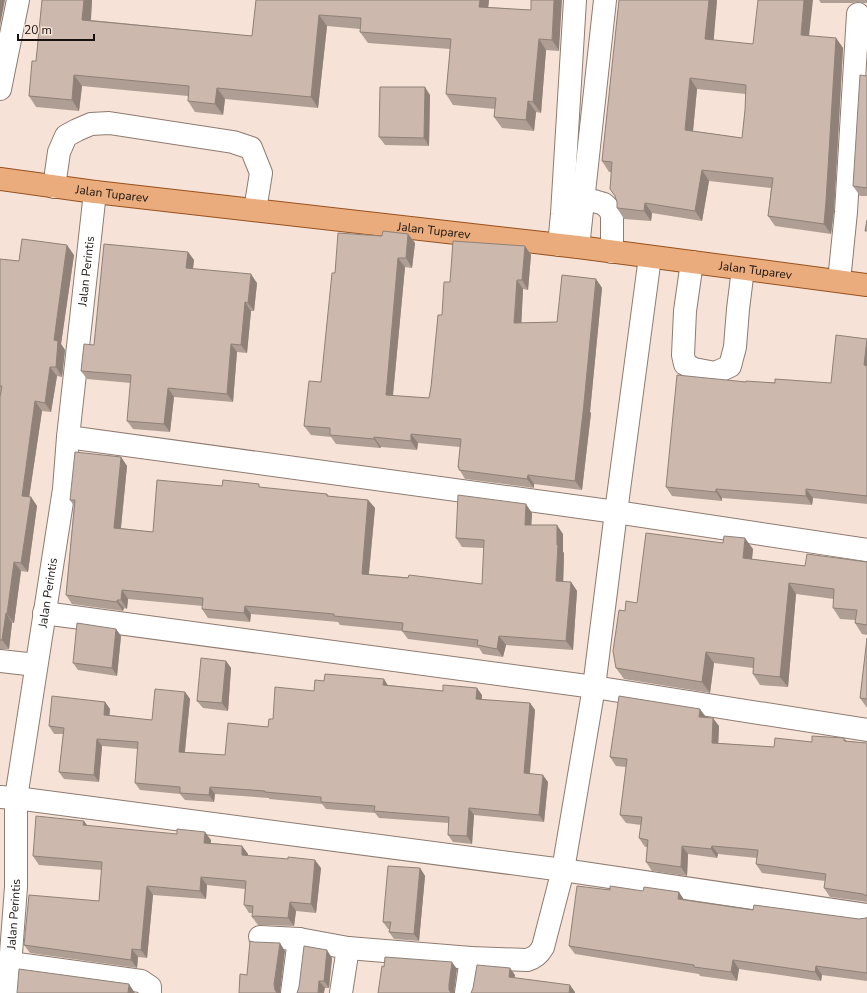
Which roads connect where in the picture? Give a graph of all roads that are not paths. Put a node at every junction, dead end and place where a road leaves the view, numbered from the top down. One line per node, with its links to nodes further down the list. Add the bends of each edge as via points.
1 (18, 0): 5 (street)
2 (575, 0): 11 (street, via 562,214)
3 (605, 0): 9 (street)
4 (858, 14): 16 (street, via 846,212)
5 (0, 87)
6 (0, 179): 7 (main road, Jalan Tuparev)
7 (54, 187): 8 (main road, Jalan Tuparev); 10 (street, via 59,152 66,136 91,124 109,123 233,142 251,148 261,173)
8 (95, 192): 10 (main road, Jalan Tuparev); 18 (street, Jalan Perintis)
9 (583, 202): 11 (street); 12 (street, via 594,201 604,204 610,210)
10 (255, 210): 11 (main road, Jalan Tuparev)
11 (568, 246): 12 (main road, Jalan Tuparev)
12 (612, 252): 13 (main road, Jalan Tuparev)
13 (650, 257): 14 (main road, Jalan Tuparev); 19 (street)
14 (692, 262): 15 (main road, Jalan Tuparev); 15 (street, via 685,312 683,355 685,364 694,369 715,373 730,366 735,347)
15 (743, 269): 16 (main road, Jalan Tuparev)
16 (839, 281): 17 (main road, Jalan Tuparev)
17 (867, 285)
18 (68, 437): 19 (street); 21 (street, Jalan Perintis, via 64,489)
19 (616, 512): 20 (street); 24 (street)
20 (867, 550)
21 (44, 613): 23 (street, Jalan Perintis); 24 (street)
22 (0, 661): 23 (street)
23 (36, 665): 26 (street, Jalan Perintis)
24 (594, 687): 25 (street); 27 (street)
25 (867, 730)
26 (8, 798): 27 (street); 32 (street, Jalan Perintis, via 16,887)
27 (563, 870): 28 (street); 33 (street, via 543,947 536,957 527,960)
28 (867, 915)
29 (260, 937): 30 (street)
30 (299, 940): 31 (street); 36 (street)
31 (348, 948): 33 (street); 37 (street)
32 (7, 951): 34 (street, Jalan Perintis); 35 (street, via 141,981 150,987)
33 (471, 958): 38 (street)
34 (8, 993)
35 (150, 993)
36 (292, 993)
37 (341, 993)
38 (466, 993)

